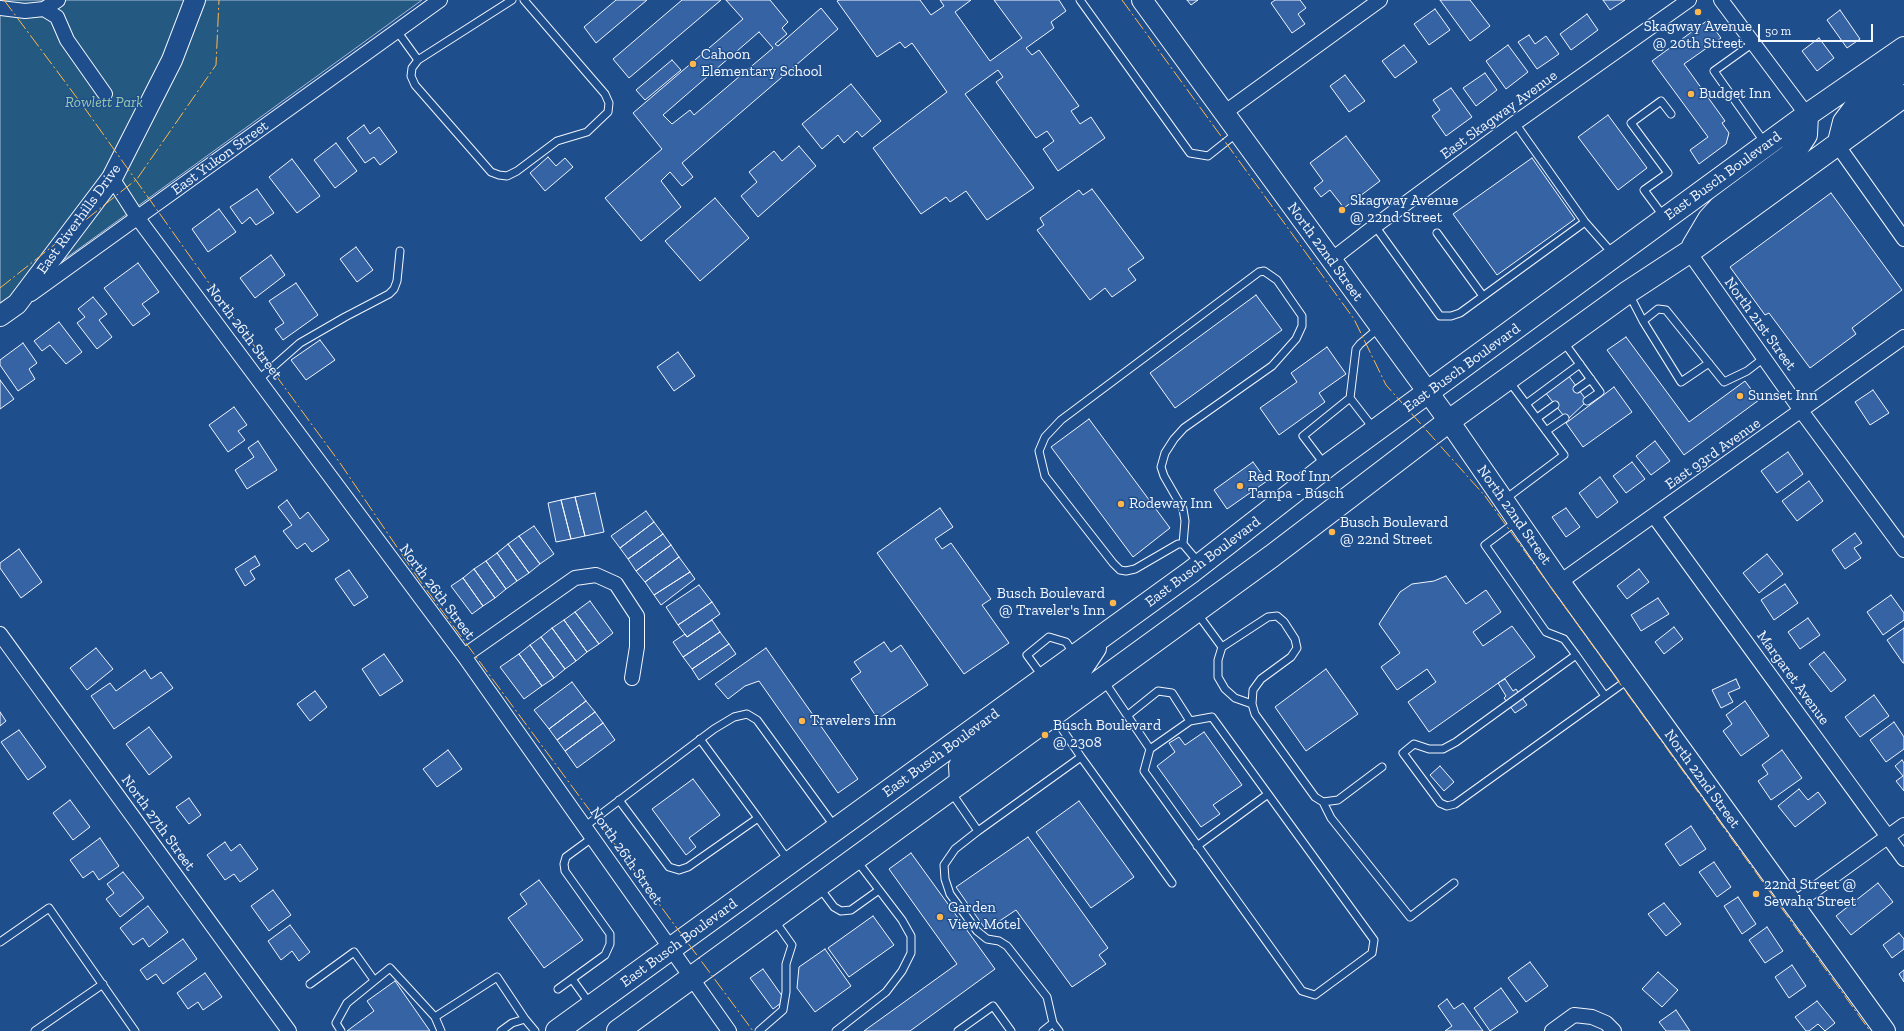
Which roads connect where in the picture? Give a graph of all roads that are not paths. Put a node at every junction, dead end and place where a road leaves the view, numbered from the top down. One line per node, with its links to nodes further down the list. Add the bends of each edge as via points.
1 (58, 0): 12 (street)
2 (195, 0): 27 (street, East Riverhills Drive, via 172,60)
3 (440, 0): 13 (street, East Yukon Street)
4 (512, 0): 16 (lane)
5 (524, 0): 16 (lane, via 607,98 608,112 587,132 557,141 507,176 491,172 415,85 411,76 412,68)
6 (1080, 0): 24 (lane, via 1190,153 1208,156)
7 (1142, 0): 20 (street, North 22nd Street)
8 (1380, 0): 20 (street)
9 (1689, 0): 23 (street, East Skagway Avenue)
10 (1721, 0): 14 (street)
11 (0, 8): 12 (street, via 25,11)
12 (44, 9): 18 (street, via 57,17 67,40)
13 (396, 31): 16 (lane); 28 (street, East Yukon Street)
14 (1753, 43): 22 (street); 25 (lane, via 1714,71)
15 (1904, 48): 22 (main road, East Busch Boulevard)
16 (418, 60)
17 (1904, 70): 26 (main road, via 1853,110 1844,122)
18 (106, 94)
19 (1904, 96): 26 (main road)
20 (1224, 113): 24 (street, North 22nd Street)
21 (1671, 114): 29 (lane, via 1661,101 1631,123 1668,173 1644,190)
22 (1807, 115): 25 (main road, East Busch Boulevard); 35 (main road, via 1806,134 1800,144 1790,155 1720,207 1708,219)
23 (1515, 123): 30 (lane); 31 (street, East Skagway Avenue)
24 (1238, 132): 37 (street, North 22nd Street)
25 (1766, 145): 29 (main road, East Busch Boulevard)
26 (1838, 146): 33 (street); 35 (main road)
27 (112, 178): 28 (street, North 26th Street); 40 (street, East Riverhills Drive)
28 (137, 217): 40 (street, East Yukon Street); 51 (street, North 26th Street)
29 (1665, 219): 36 (main road, East Busch Boulevard)
30 (1586, 222): 36 (lane); 39 (lane)
31 (1375, 226): 37 (street, East Skagway Avenue); 39 (lane, via 1440,316 1460,313)
32 (1437, 233): 39 (lane)
33 (1904, 239)
34 (400, 251): 51 (lane, via 397,281 389,294 300,343)
35 (1689, 252): 38 (main road); 46 (street, North 21st Street)
36 (1615, 256): 53 (main road, East Busch Boulevard)
37 (1331, 260): 43 (street, North 22nd Street)
38 (1628, 292): 42 (lane); 45 (main road)
39 (1483, 296)
40 (17, 304): 41 (street, East Yukon Street)
41 (0, 316)
42 (1643, 321): 47 (lane, via 1658,309 1666,310); 47 (lane, via 1681,382)
43 (1380, 327): 53 (street, North 22nd Street); 54 (lane, via 1356,349)
44 (1904, 337): 58 (street, East 93rd Avenue)
45 (1562, 339): 48 (lane); 50 (main road)
46 (1764, 358): 47 (lane, via 1724,382); 58 (street, North 21st Street)
47 (1709, 363)
48 (1580, 364): 49 (lane); 56 (lane)
49 (1591, 378): 52 (lane); 55 (lane, via 1600,392)
50 (1507, 379): 56 (lane); 61 (main road)
51 (258, 380): 77 (street, North 26th Street)
52 (1577, 389)
53 (1428, 393): 61 (street, North 22nd Street); 62 (main road, East Busch Boulevard)
54 (1350, 398): 62 (lane); 64 (lane, via 1303,436)
55 (1587, 402)
56 (1526, 404): 59 (lane)
57 (1555, 405): 59 (lane)
58 (1802, 412): 66 (street, East 93rd Avenue); 69 (street, North 21st Street)
59 (1537, 418): 63 (lane)
60 (1565, 418): 63 (lane)
61 (1449, 421): 65 (street, North 22nd Street); 72 (main road)
62 (1375, 431): 64 (main road, East Busch Boulevard)
63 (1546, 431): 65 (lane, via 1564,455)
64 (1326, 467): 70 (main road, East Busch Boulevard)
65 (1504, 500): 67 (street, North 22nd Street)
66 (1654, 516): 71 (street, East 93rd Avenue); 101 (street, Margaret Avenue)
67 (1518, 521): 71 (street, North 22nd Street); 76 (lane, via 1485,545 1546,632 1564,639)
68 (1183, 544): 68 (lane, via 1178,544 1135,569 1120,570 1045,476 1039,451 1045,437 1061,420 1259,272 1264,271 1277,280 1302,316 1302,326 1296,340 1272,366 1184,428 1165,453 1161,467 1184,515); 70 (lane)
69 (1904, 550)
70 (1201, 564): 74 (main road, East Busch Boulevard)
71 (1560, 582): 82 (street, North 22nd Street)
72 (1196, 611): 75 (lane); 81 (main road)
73 (0, 634): 126 (street, North 27th Street)
74 (1103, 636): 78 (main road, East Busch Boulevard); 92 (main road, via 1075,678 965,759 960,766)
75 (1222, 647): 84 (lane, via 1218,660 1218,676 1225,689 1235,698); 84 (lane, via 1268,617 1277,616 1295,638 1297,648 1290,657 1261,679 1253,690)
76 (1576, 655): 83 (lane); 83 (lane, via 1456,742 1443,749 1430,749 1414,744 1403,753 1440,803 1447,806 1455,804)
77 (464, 656): 79 (street, via 575,578 596,575 616,584 637,616 637,646); 100 (street, North 26th Street)
78 (1076, 656): 80 (main road, East Busch Boulevard); 80 (lane, via 1066,642 1049,637 1027,655)
79 (632, 678)
80 (1044, 678): 98 (main road, East Busch Boulevard)
81 (1103, 679): 85 (main road); 86 (lane)
82 (1630, 679): 83 (lane); 110 (street, North 22nd Street)
83 (1605, 696)
84 (1252, 704): 95 (lane, via 1255,714 1315,797)
85 (1053, 715): 90 (lane); 92 (main road)
86 (1128, 715): 87 (lane, via 1158,691 1172,693); 89 (lane)
87 (1190, 721): 89 (lane); 93 (lane, via 1212,718)
88 (700, 739): 94 (lane); 96 (lane); 98 (lane, via 734,717 747,714 757,720)
89 (1150, 749): 102 (lane, via 1144,771)
90 (1082, 757): 99 (lane); 106 (lane)
91 (1382, 767): 95 (lane, via 1338,800)
92 (955, 786): 99 (lane); 103 (main road)
93 (1268, 794): 102 (lane); 102 (lane, via 1374,940 1372,952 1315,995 1302,991)
94 (619, 800): 96 (lane, via 669,867 679,870 688,868); 100 (lane)
95 (1323, 802): 107 (lane, via 1331,818 1410,917)
96 (758, 818): 105 (lane)
97 (1904, 825): 101 (street)
98 (836, 829): 105 (main road, East Busch Boulevard)
99 (978, 831): 123 (lane, via 955,849 944,865 950,894 976,931 987,939 999,940 1007,946 1047,997)
100 (588, 832): 113 (street, North 26th Street); 115 (lane, via 566,857 565,871 610,934 610,944 605,955)
101 (1888, 837): 104 (street, Margaret Avenue); 110 (street)
102 (1197, 846)
103 (856, 858): 108 (main road); 109 (lane)
104 (1904, 859)
105 (790, 863): 113 (main road, East Busch Boulevard)
106 (1172, 883)
107 (1454, 883)
108 (818, 886): 109 (lane, via 834,907 842,911 851,910); 111 (main road)
109 (879, 890): 135 (lane, via 902,920 910,936 911,953 886,992)
110 (1792, 906): 142 (street, North 22nd Street)
111 (773, 919): 114 (main road); 134 (lane, via 792,945 786,964 784,1010)
112 (0, 942): 117 (lane, via 49,908)
113 (671, 950): 114 (street, North 26th Street); 120 (main road, East Busch Boulevard)
114 (691, 978): 132 (main road); 133 (street, North 26th Street)
115 (572, 979): 119 (lane); 120 (lane)
116 (374, 980): 118 (lane, via 354,952); 121 (lane, via 390,968); 127 (lane, via 346,1003 336,1023)
117 (102, 984): 124 (lane); 125 (lane)
118 (310, 984)
119 (558, 989)
120 (592, 1006): 131 (main road, East Busch Boulevard)
121 (435, 1017): 122 (lane, via 497,977); 128 (lane)
122 (525, 1019): 129 (lane, via 512,1023); 130 (lane)
123 (1053, 1023): 138 (lane); 139 (lane)
124 (35, 1031)
125 (135, 1031)
126 (289, 1031)
127 (341, 1031)
128 (441, 1031)
129 (501, 1031)
130 (535, 1031)
131 (557, 1031)
132 (618, 1031)
133 (729, 1031)
134 (759, 1031)
135 (836, 1031)
136 (958, 1031): 137 (lane, via 993,1006)
137 (1011, 1031)
138 (1043, 1031)
139 (1059, 1031)
140 (1552, 1031): 141 (street, via 1574,1015 1592,1017 1606,1023)
141 (1614, 1031)
142 (1885, 1031)

